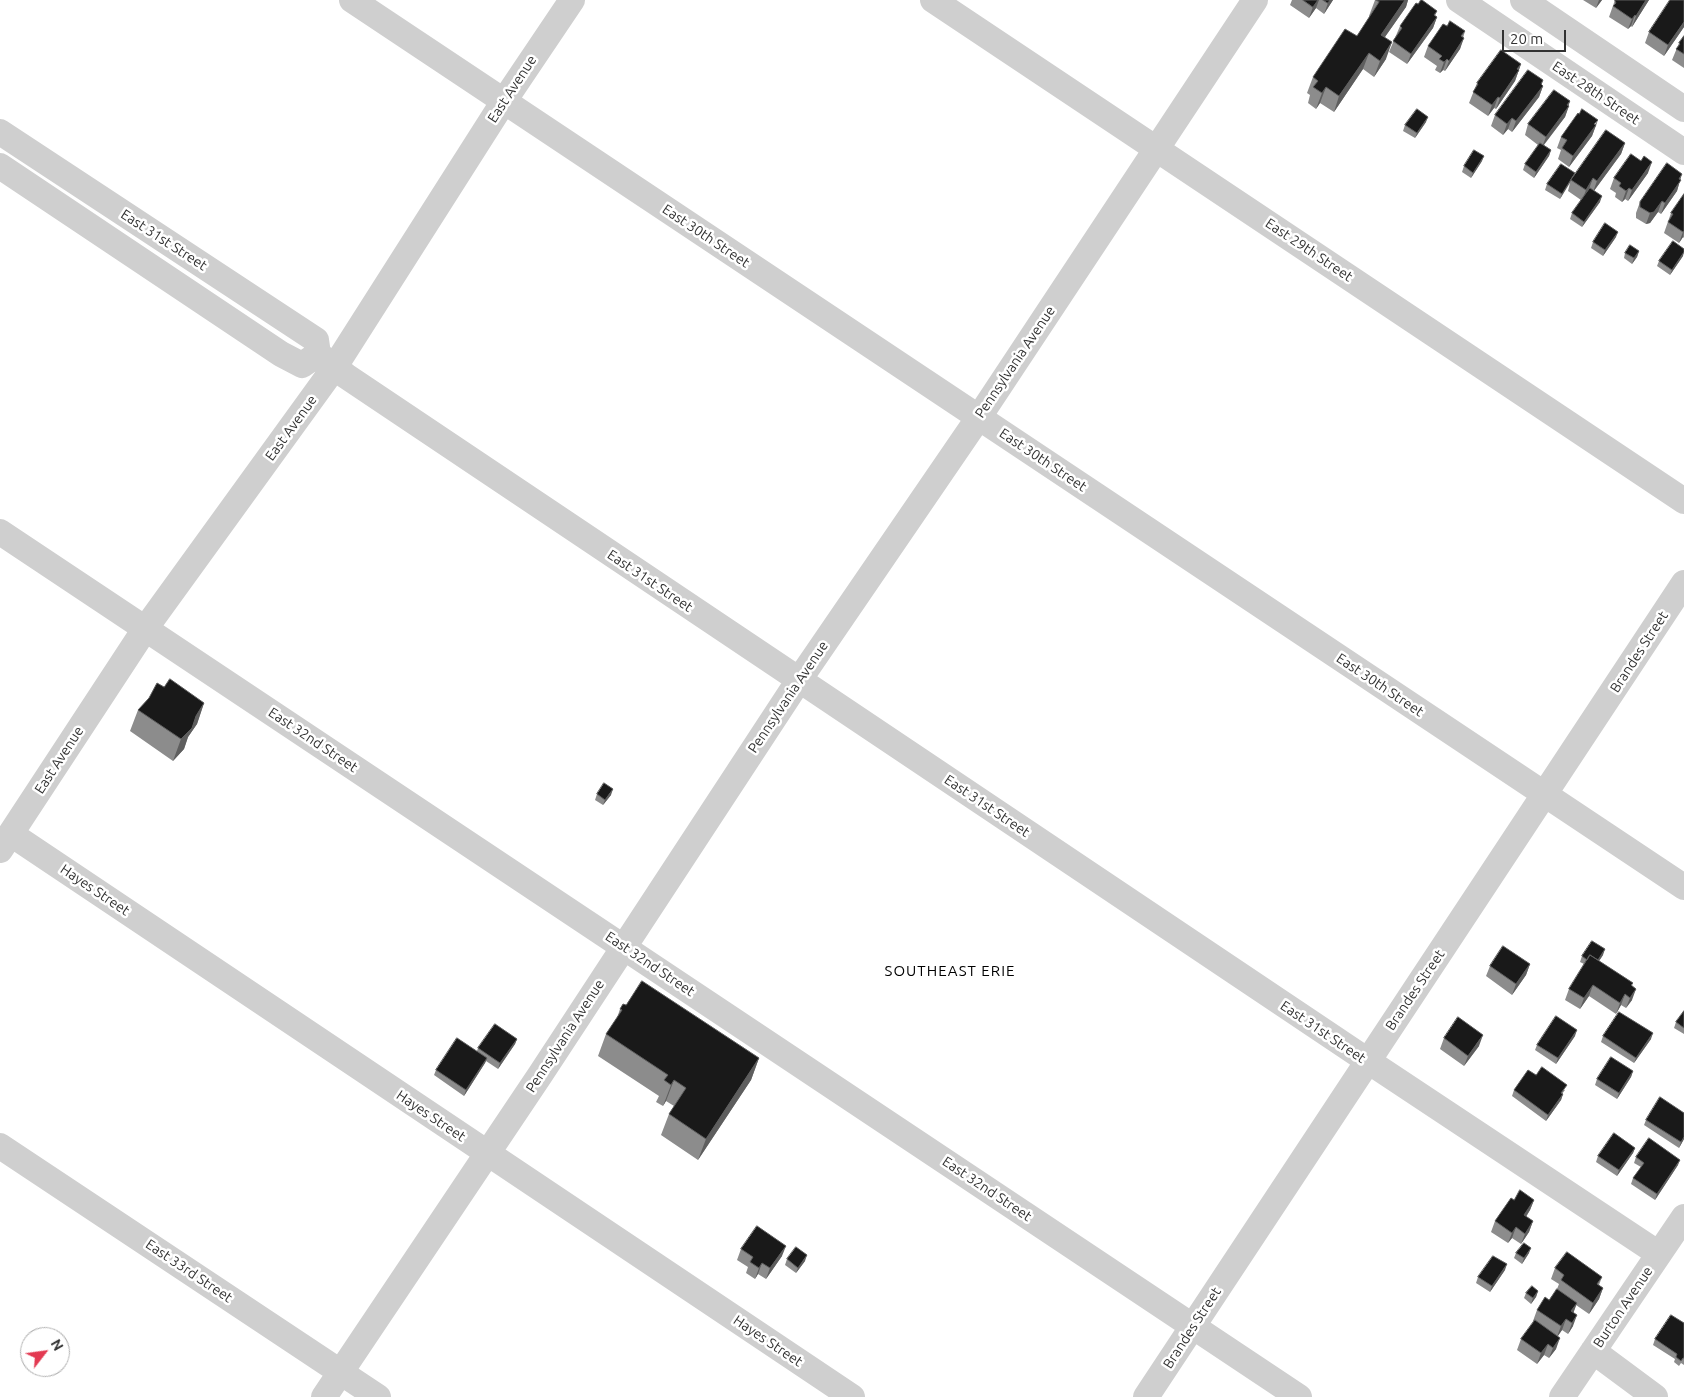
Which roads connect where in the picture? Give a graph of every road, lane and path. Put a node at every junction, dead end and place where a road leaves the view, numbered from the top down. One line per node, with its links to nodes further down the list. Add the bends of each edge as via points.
1 (352, 0): 7 (street, East 30th Street)
2 (572, 0): 7 (street, East Avenue)
3 (933, 0): 10 (street, East 29th Street)
4 (1255, 0): 10 (street, Pennsylvania Avenue)
5 (1459, 0): 11 (street, East 28th Street)
6 (1523, 0): 8 (street)
7 (504, 101): 13 (street, East Avenue); 14 (street, East 30th Street)
8 (1684, 108)
9 (0, 132): 13 (street, East 31st Street, via 316,340)
10 (1156, 148): 14 (street, Pennsylvania Avenue); 15 (street, East 29th Street)
11 (1684, 152)
12 (0, 166): 13 (street, East 31st Street, via 281,354 302,365)
13 (326, 361): 18 (street, East Avenue); 19 (street, East 31st Street)
14 (978, 417): 19 (street, Pennsylvania Avenue); 20 (street, East 30th Street)
15 (1684, 501)
16 (0, 532): 18 (street, East 32nd Street)
17 (1684, 583): 20 (street, Brandes Street)
18 (146, 629): 21 (street, East Avenue); 23 (street, East 32nd Street)
19 (798, 680): 23 (street, Pennsylvania Avenue); 24 (street, East 31st Street)
20 (1546, 795): 22 (street, East 30th Street); 24 (street, Brandes Street)
21 (6, 842): 26 (street, Hayes Street)
22 (1684, 887)
23 (624, 947): 26 (street, Pennsylvania Avenue); 29 (street, East 32nd Street)
24 (1368, 1062): 28 (street, East 31st Street); 29 (street, Brandes Street)
25 (0, 1146): 31 (street, East 33rd Street)
26 (487, 1154): 31 (street, Pennsylvania Avenue); 34 (street, Hayes Street)
27 (1684, 1217): 28 (street, Burton Avenue)
28 (1658, 1254): 30 (street, Burton Avenue)
29 (1192, 1326): 35 (street, Brandes Street); 36 (street, East 32nd Street)
30 (1594, 1352): 37 (street, Burton Avenue); 38 (street)
31 (340, 1372): 32 (street, Pennsylvania Avenue); 33 (street, East 33rd Street)
32 (324, 1397)
33 (378, 1397)
34 (852, 1397)
35 (1146, 1397)
36 (1299, 1397)
37 (1562, 1397)
38 (1654, 1397)

